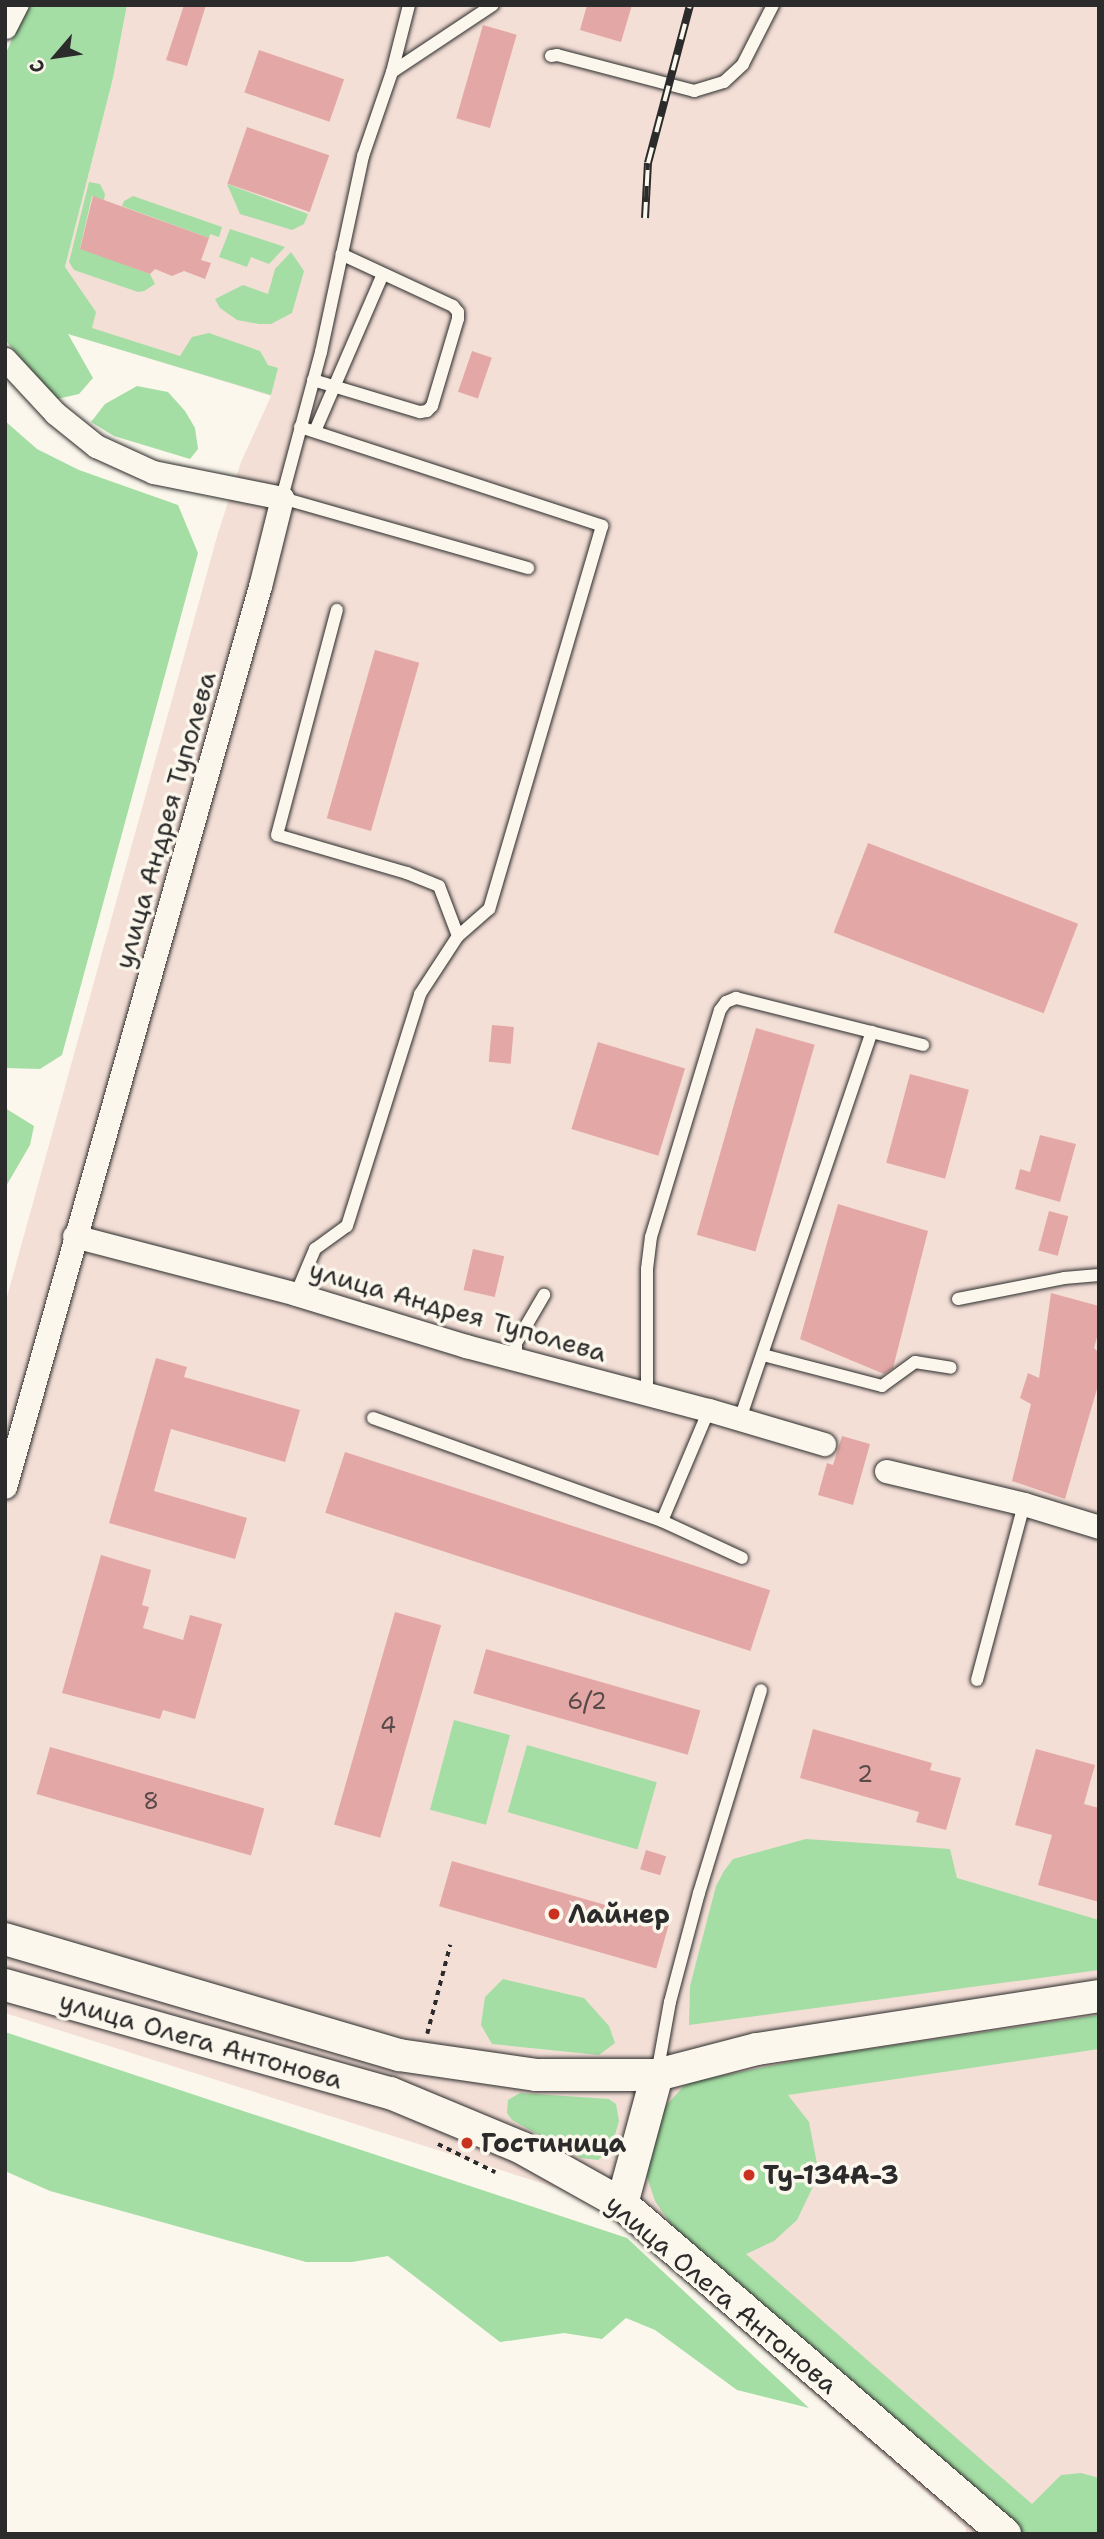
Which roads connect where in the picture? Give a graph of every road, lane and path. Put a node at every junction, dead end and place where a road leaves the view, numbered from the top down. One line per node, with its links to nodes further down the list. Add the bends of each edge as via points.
1 (16, 5): 5 (street)
2 (409, 5): 7 (lane)
3 (493, 5): 7 (lane)
4 (774, 5): 6 (lane, via 743,64 724,82 694,91)
5 (5, 27)
6 (551, 56)
7 (392, 72): 8 (lane, via 363,156)
8 (341, 254): 9 (lane); 11 (lane)
9 (383, 274): 12 (lane); 12 (lane, via 458,312 432,406 420,412)
10 (5, 359): 15 (street, via 55,413 96,446 153,472)
11 (313, 380): 12 (lane); 13 (lane)
12 (335, 386): 14 (lane)
13 (300, 427): 14 (lane); 15 (lane)
14 (315, 431): 18 (lane, via 602,526 489,909)
15 (282, 498): 16 (lane); 21 (street, улица Андрея Туполева)
16 (528, 568)
17 (337, 610): 18 (lane, via 278,835 439,886)
18 (458, 936): 23 (lane, via 420,994 347,1226 315,1249)
19 (872, 1032): 20 (lane); 26 (lane); 29 (lane, via 736,998 720,1010 651,1237)
20 (923, 1045)
21 (75, 1236): 23 (street, улица Андрея Туполева); 35 (street, улица Андрея Туполева)
22 (1099, 1275): 25 (lane)
23 (296, 1294): 27 (street, улица Андрея Туполева)
24 (544, 1295): 27 (lane, via 516,1343)
25 (958, 1299)
26 (763, 1355): 28 (lane, via 882,1386 915,1362); 32 (lane)
27 (516, 1359): 29 (street, улица Андрея Туполева)
28 (951, 1368)
29 (648, 1393): 30 (street, улица Андрея Туполева)
30 (709, 1410): 32 (street, улица Андрея Туполева); 37 (lane)
31 (373, 1418): 37 (lane)
32 (740, 1419): 33 (street, улица Андрея Туполева)
33 (824, 1444)
34 (886, 1471): 36 (street)
35 (5, 1488)
36 (1024, 1504): 38 (street); 40 (lane)
37 (662, 1521): 39 (lane)
38 (1099, 1527)
39 (742, 1558)
40 (977, 1680)
41 (761, 1690): 47 (lane, via 699,1893 670,2002)
42 (5, 1939): 47 (street, улица Олега Антонова, via 400,2055 537,2075)
43 (450, 1945): 46 (path)
44 (5, 1985): 48 (street, улица Олега Антонова, via 390,2093 522,2148)
45 (1099, 1996): 47 (street, улица Олега Антонова, via 757,2049)
46 (426, 2040)
47 (657, 2075): 48 (street)
48 (622, 2204): 49 (street, улица Олега Антонова)
49 (1002, 2533)

